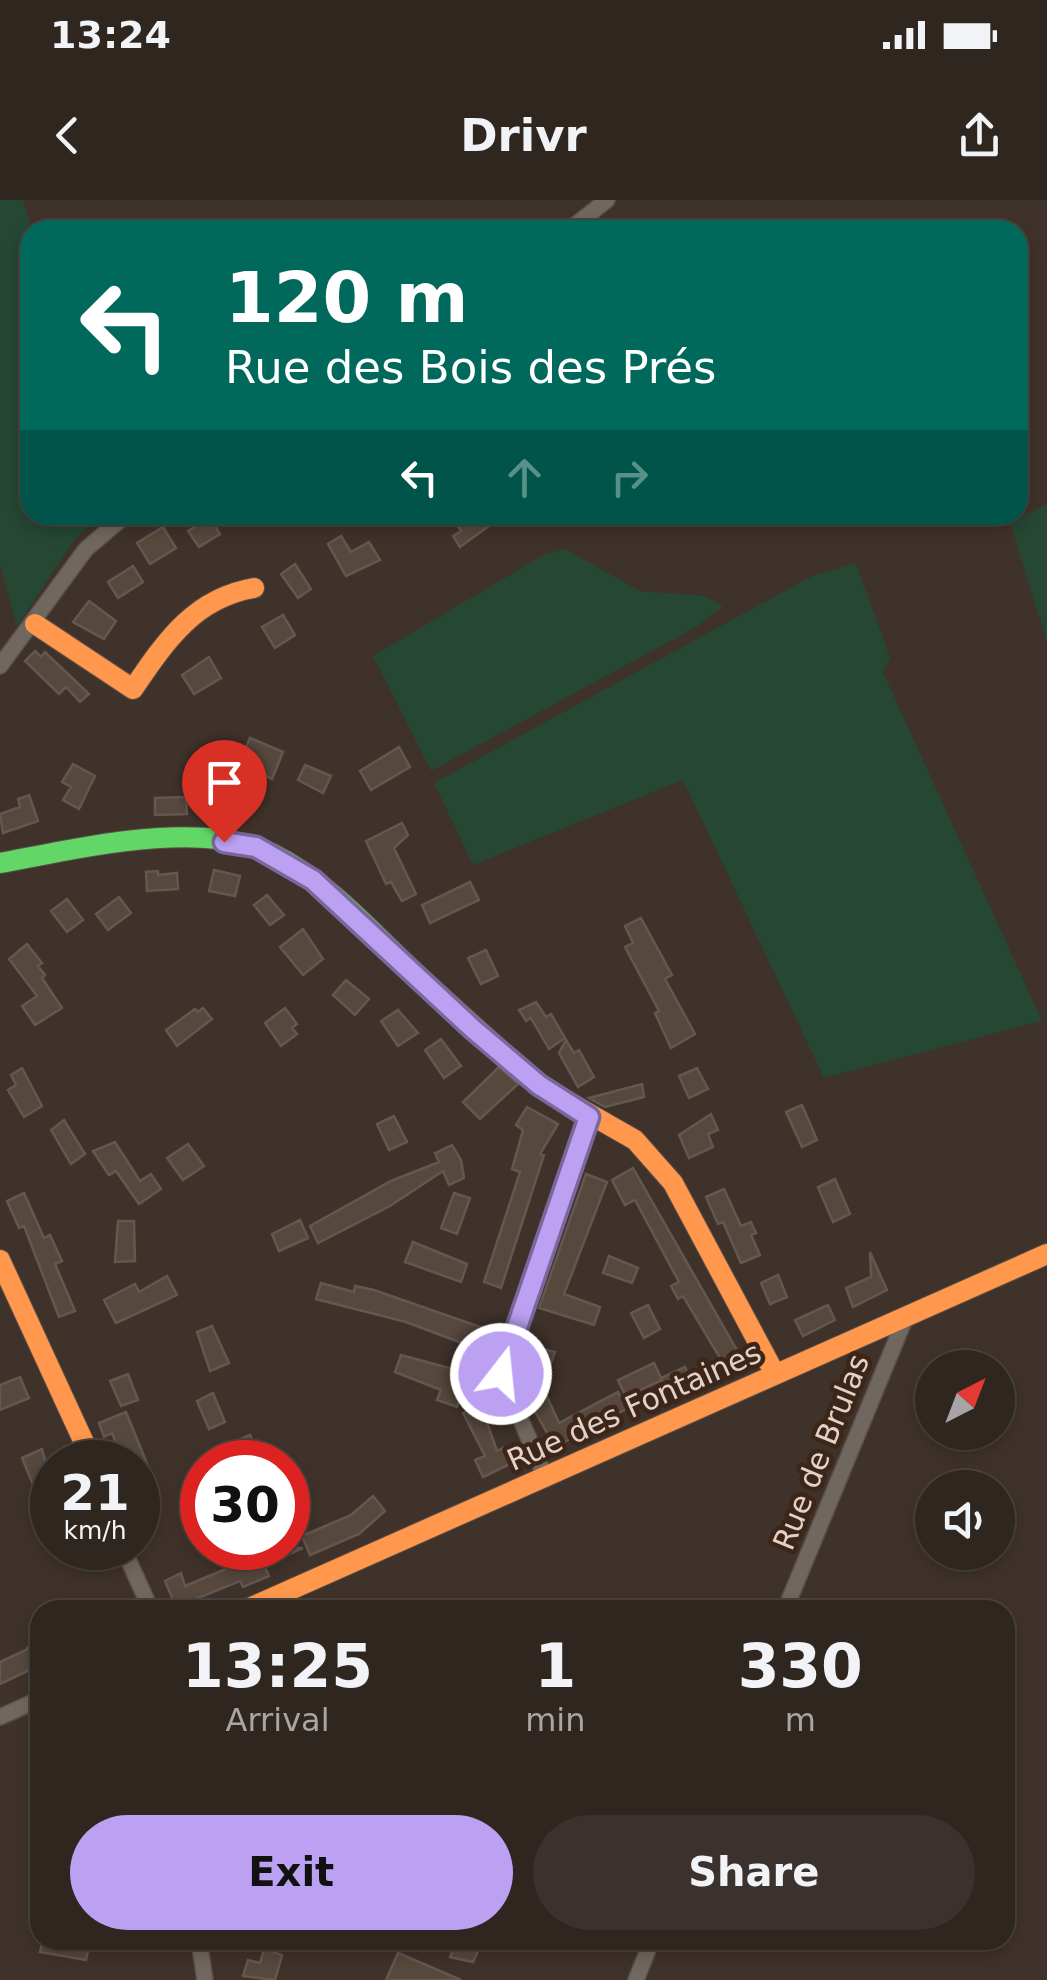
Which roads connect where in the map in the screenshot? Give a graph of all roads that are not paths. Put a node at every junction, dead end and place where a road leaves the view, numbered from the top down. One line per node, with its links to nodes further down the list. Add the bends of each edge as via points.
1 (607, 200): 2 (street)
2 (581, 220)
3 (114, 525): 5 (street, via 86,548)
4 (254, 588): 5 (street, via 230,590 178,623 133,689)
5 (34, 624): 6 (street)
6 (0, 666)
7 (0, 863): 8 (street, via 159,843 256,847 313,880 473,1029)
8 (589, 1117): 12 (street, via 635,1140 673,1183); 14 (street, via 501,1374)
9 (1047, 1254): 11 (street, Rue des Fontaines)
10 (0, 1260): 13 (street)
11 (907, 1314): 12 (street, Rue des Fontaines); 18 (street, Rue de Brulas)
12 (775, 1374): 14 (street, Rue des Fontaines)
13 (83, 1440)
14 (546, 1479): 17 (street, Rue des Fontaines)
15 (133, 1570): 16 (street)
16 (146, 1600)
17 (267, 1600)
18 (789, 1600)
19 (30, 1704): 20 (street)
20 (0, 1717)
21 (200, 1950): 23 (street)
22 (648, 1950): 24 (street)
23 (205, 1980)
24 (636, 1980)

